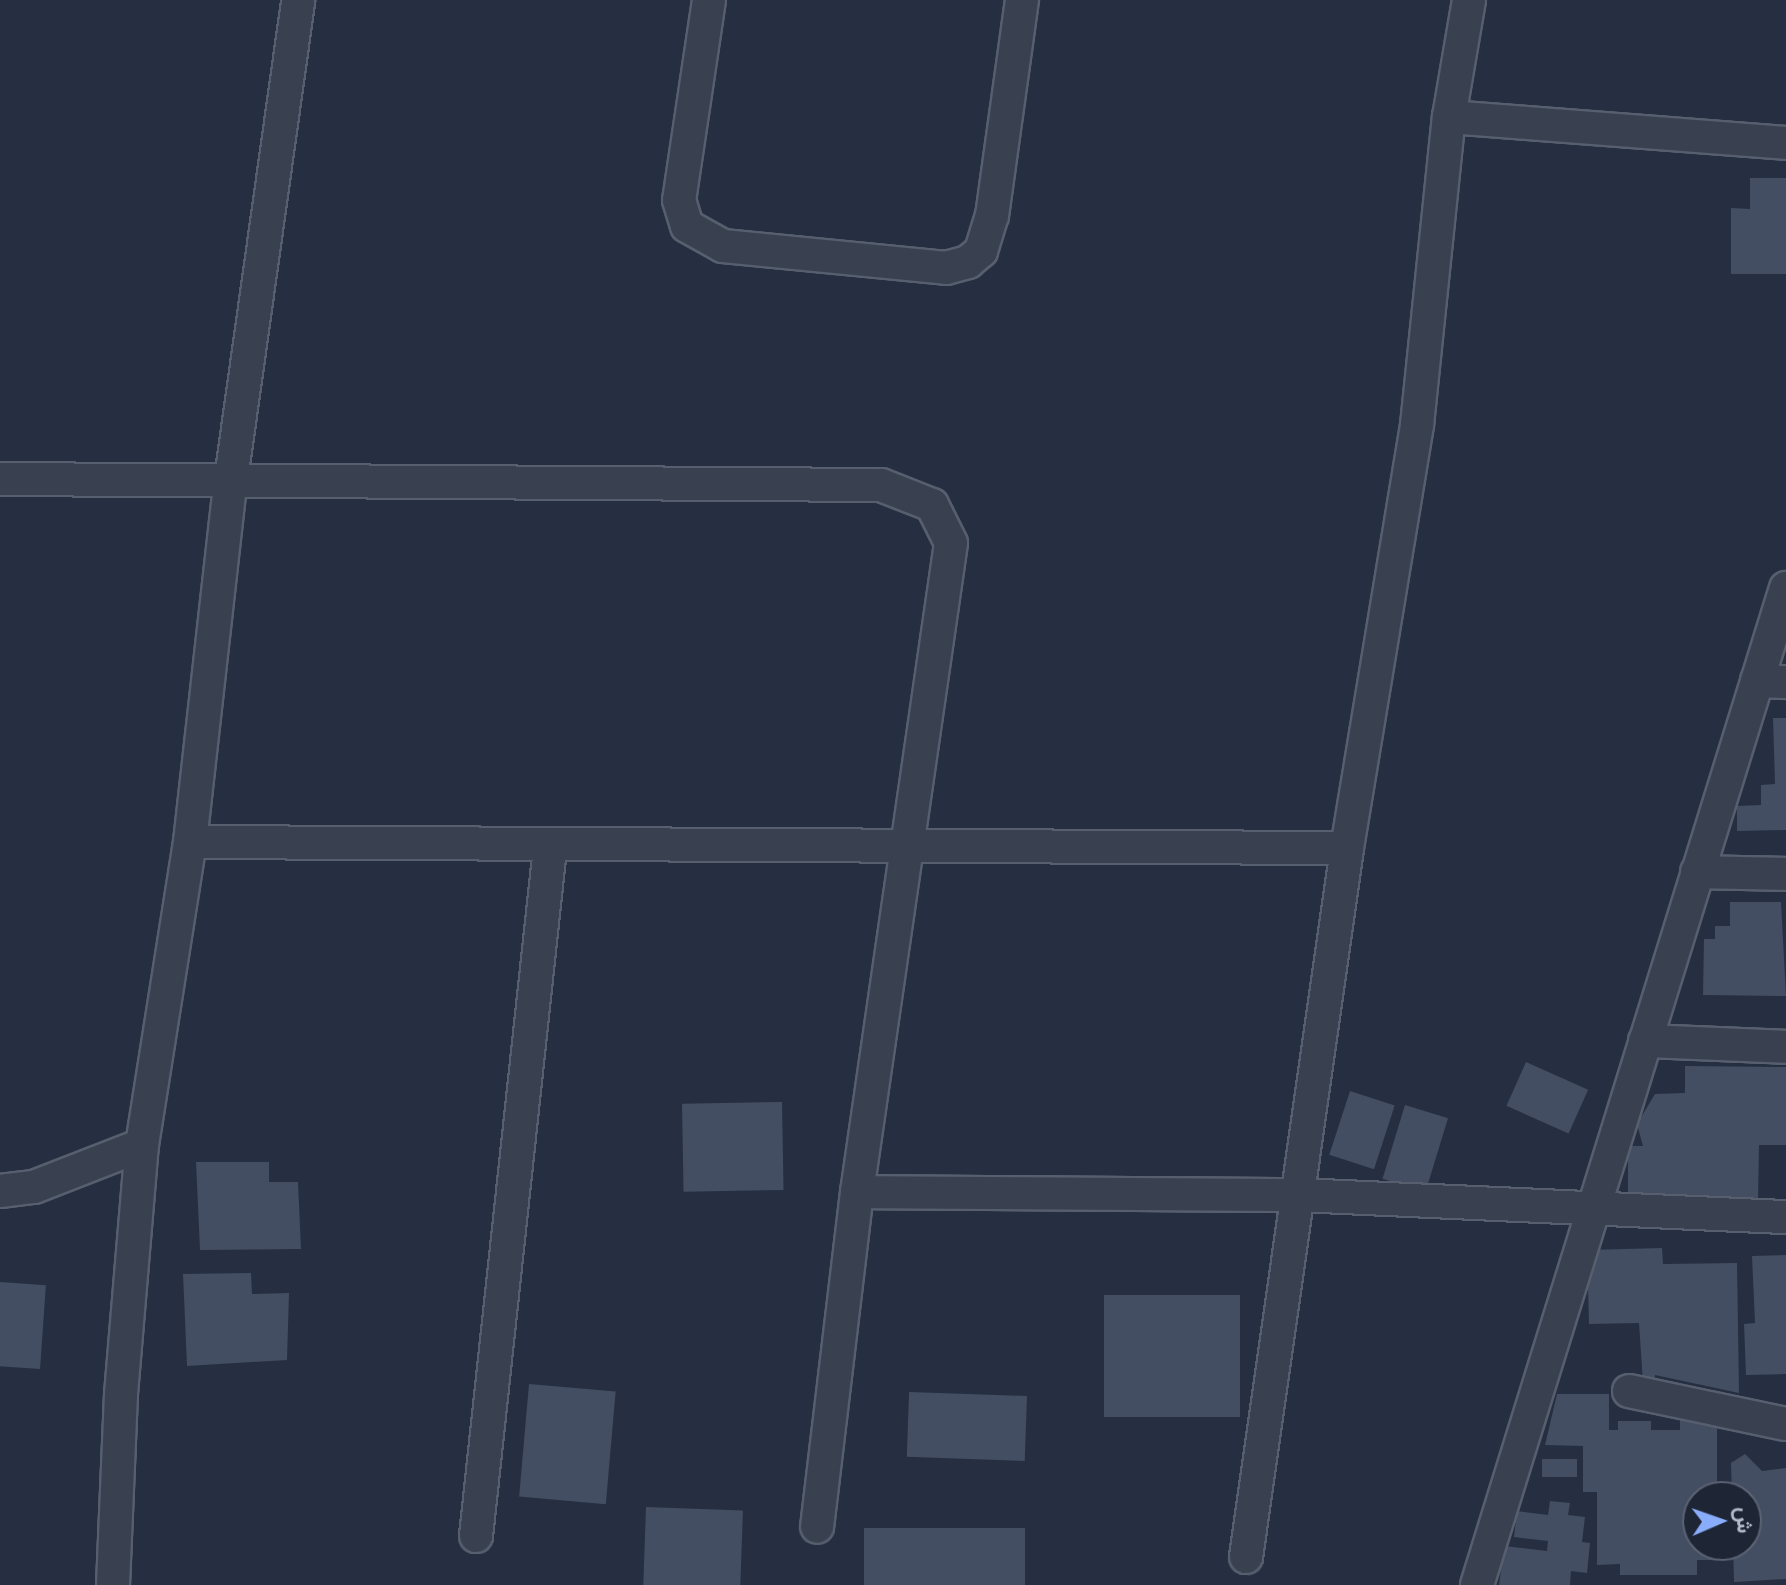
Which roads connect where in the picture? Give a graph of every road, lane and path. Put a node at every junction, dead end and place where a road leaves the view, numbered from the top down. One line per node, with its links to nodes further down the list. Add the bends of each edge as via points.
1 (298, 0): 8 (street)
2 (709, 0): 3 (street, via 679,200 687,226 723,246 946,268 968,262 981,251 992,216)
3 (1022, 0)
4 (1469, 0): 5 (street)
5 (1449, 117): 6 (street); 13 (street, via 1417,425)
6 (1786, 143)
7 (0, 479): 8 (street)
8 (231, 479): 11 (street); 14 (street, via 881,485 932,505 951,543)
9 (1786, 588): 10 (street)
10 (1772, 681): 15 (street)
11 (190, 842): 12 (street); 19 (street)
12 (550, 848): 14 (street); 28 (street)
13 (1347, 848): 14 (street); 22 (street)
14 (910, 849): 21 (street)
15 (1697, 872): 16 (street); 17 (street)
16 (1786, 874)
17 (1645, 1041): 18 (street); 23 (street)
18 (1786, 1047)
19 (142, 1145): 20 (street, via 34,1187); 30 (street, via 121,1394)
20 (0, 1191)
21 (857, 1192): 22 (street); 27 (street)
22 (1299, 1195): 23 (street); 29 (street)
23 (1591, 1210): 24 (street); 31 (street)
24 (1786, 1217)
25 (1629, 1391): 26 (street)
26 (1786, 1424)
27 (817, 1527)
28 (476, 1536)
29 (1246, 1557)
30 (113, 1585)
31 (1477, 1585)

